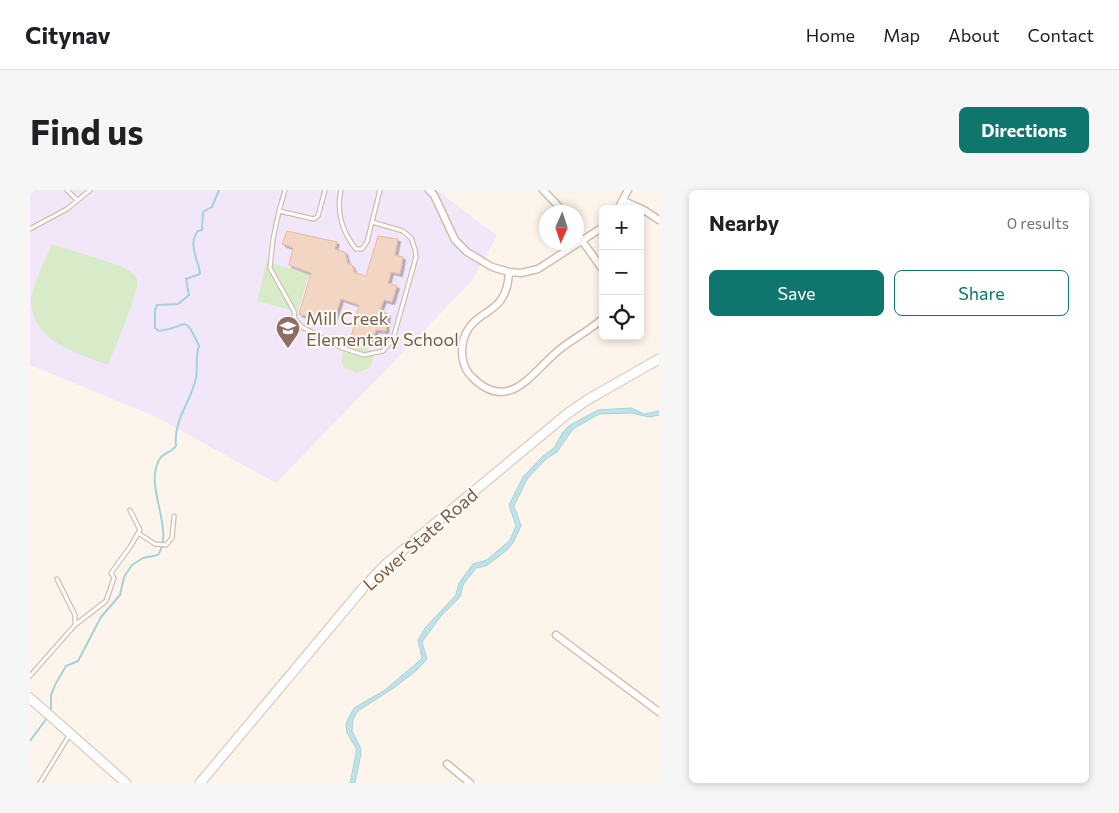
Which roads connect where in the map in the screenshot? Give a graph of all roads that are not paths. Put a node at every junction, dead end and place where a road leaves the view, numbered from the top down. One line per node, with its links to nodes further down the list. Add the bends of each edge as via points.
1 (67, 190): 10 (lane)
2 (90, 190): 10 (lane)
3 (285, 190): 14 (lane)
4 (325, 190): 14 (lane, via 314,220)
5 (341, 190): 16 (lane, via 339,213 344,231 356,249 362,249 367,242)
6 (380, 190): 16 (lane)
7 (428, 190): 23 (street, via 434,195 456,240 467,252 492,267)
8 (542, 190): 12 (street)
9 (628, 190): 11 (street)
10 (77, 200): 17 (lane)
11 (624, 201): 13 (street); 15 (street)
12 (557, 205)
13 (621, 205)
14 (279, 211): 16 (lane, via 270,268 294,311 295,319 302,327 342,348 364,355 383,351 393,339 416,257 411,238 403,231)
15 (659, 220)
16 (372, 222)
17 (30, 229)
18 (599, 230): 19 (street)
19 (584, 240)
20 (584, 244): 22 (street)
21 (568, 250): 23 (street, via 538,269)
22 (599, 264)
23 (509, 272): 24 (street, via 506,296 469,328 464,339 462,351 468,374 484,386 503,392 520,387 556,352)
24 (599, 321)
25 (659, 359): 39 (main road, Lower State Road, via 567,414 409,544 363,588)
26 (130, 510): 28 (lane, via 140,530)
27 (174, 516): 28 (lane, via 172,538 166,545 159,546)
28 (138, 533): 30 (lane, via 111,573 114,578 106,601)
29 (57, 580): 30 (lane, via 75,615)
30 (75, 625): 32 (lane)
31 (556, 635): 34 (street)
32 (30, 676)
33 (30, 698): 35 (main road)
34 (659, 712)
35 (71, 734): 37 (lane); 38 (main road)
36 (447, 764): 40 (street)
37 (40, 783)
38 (126, 783)
39 (200, 783)
40 (470, 783)

